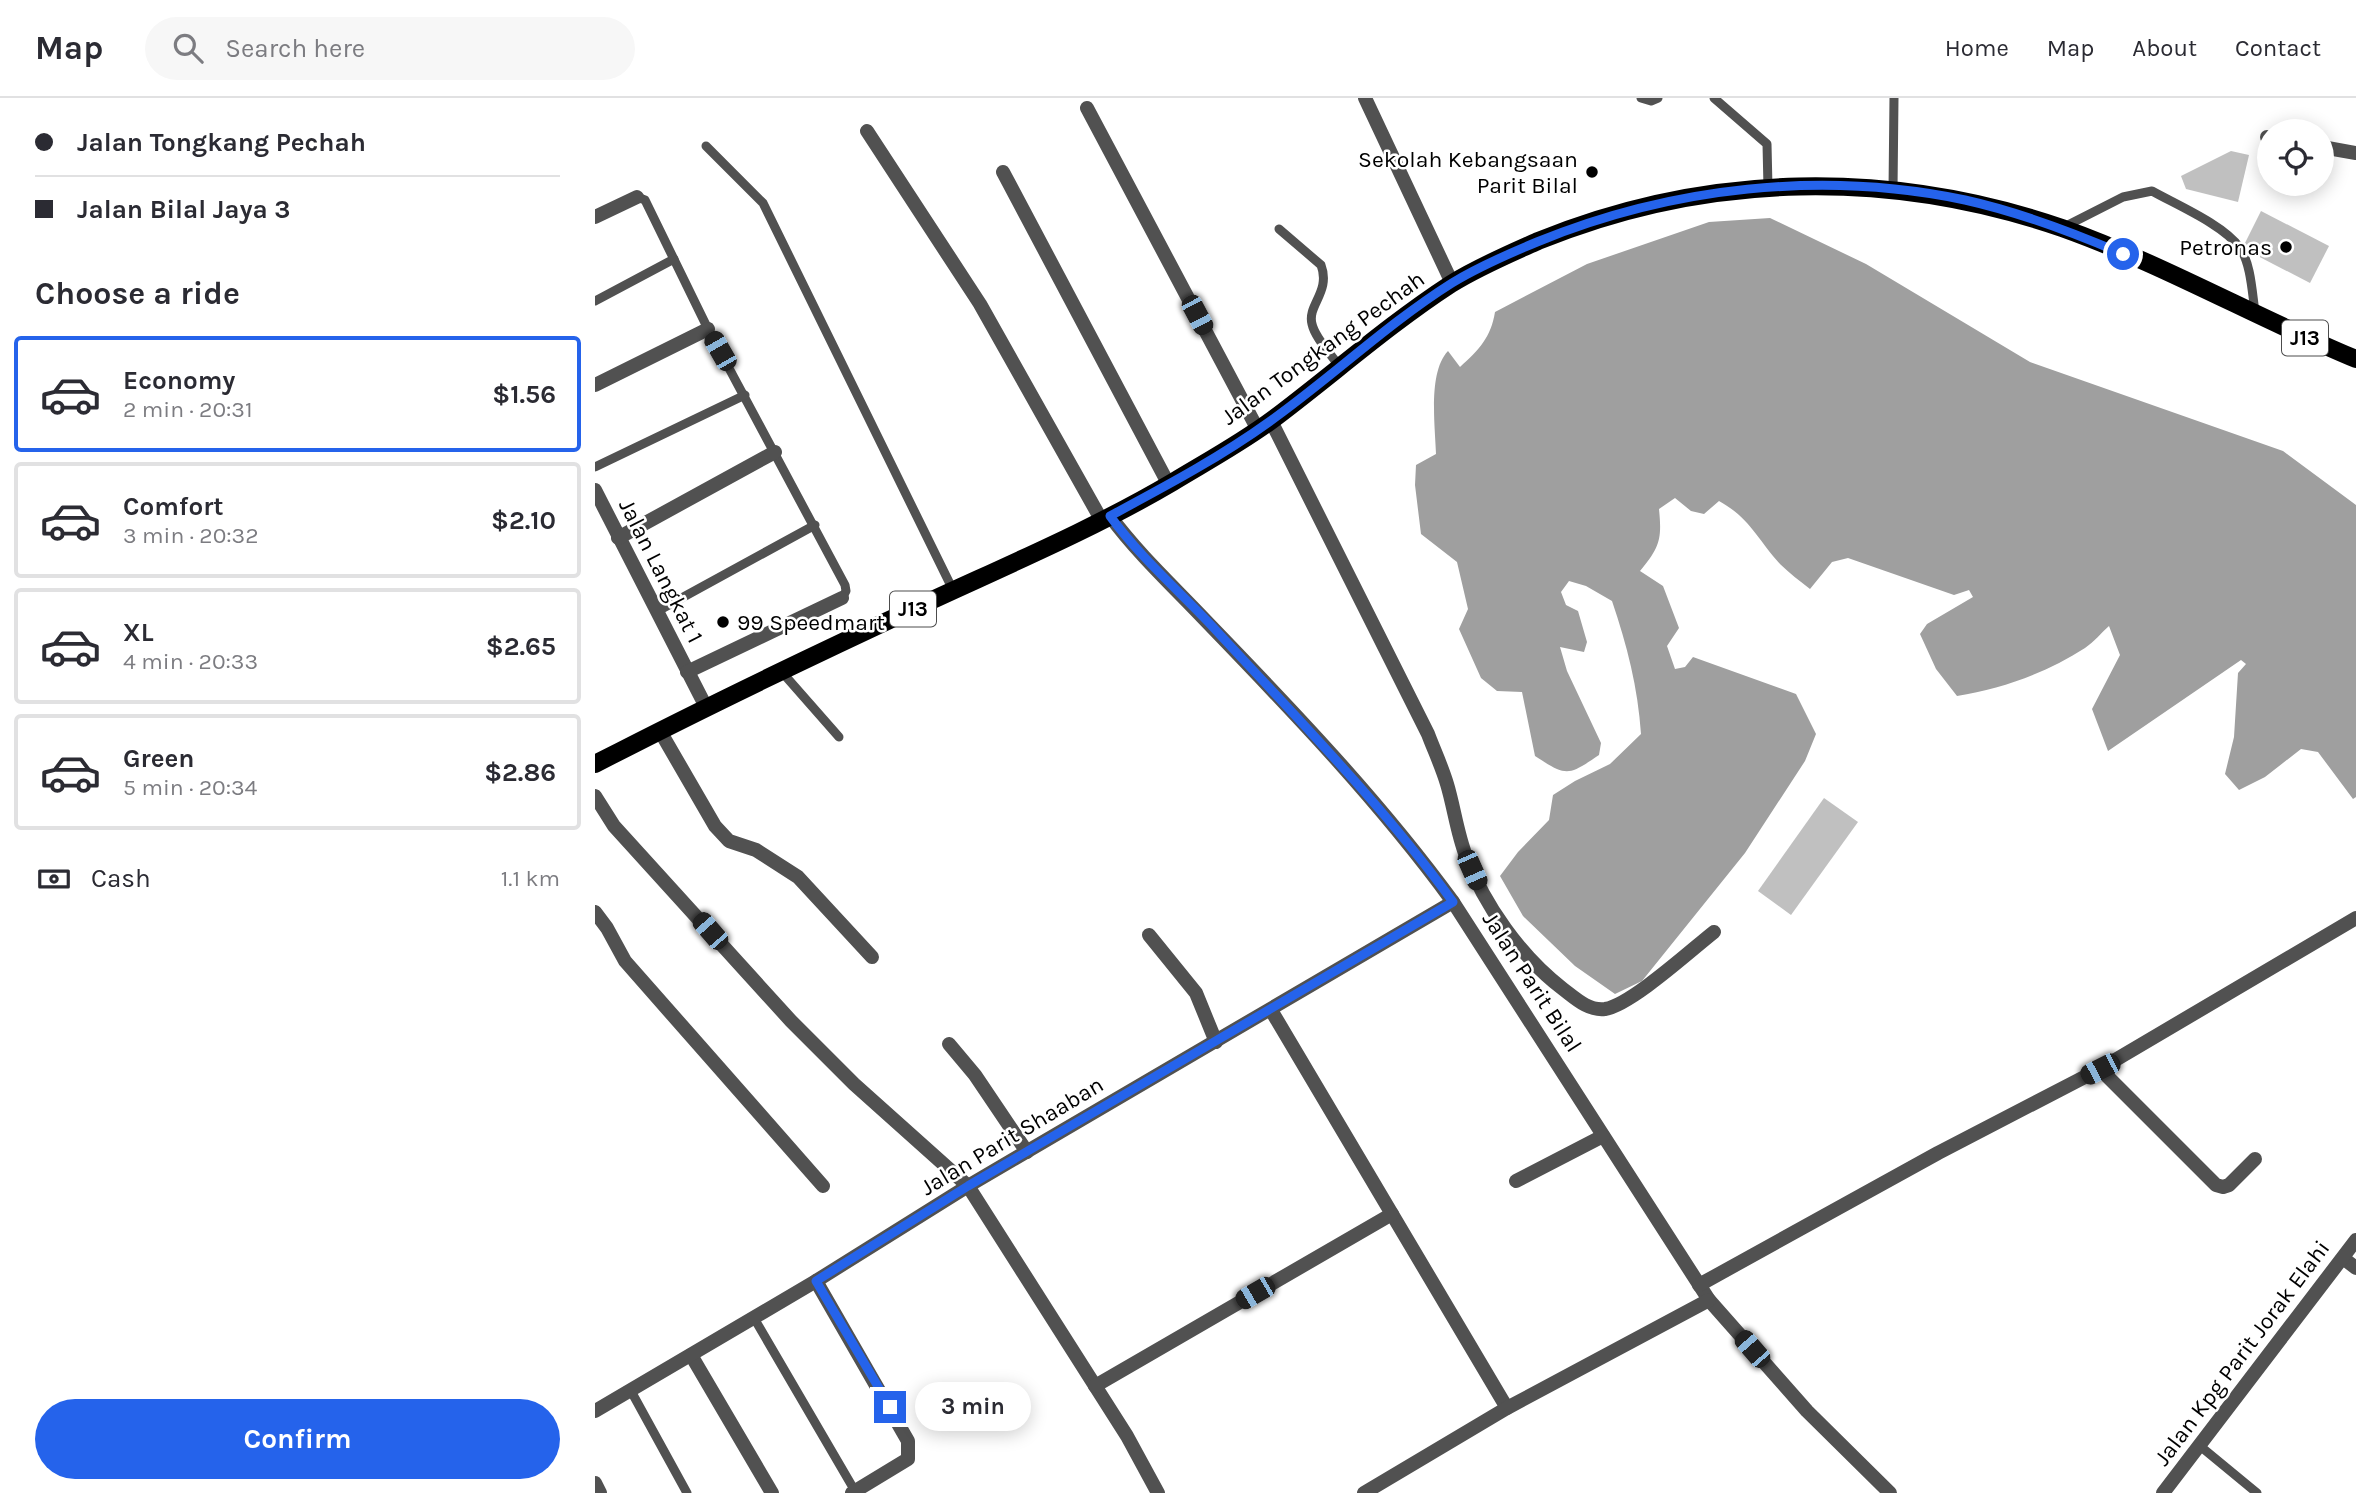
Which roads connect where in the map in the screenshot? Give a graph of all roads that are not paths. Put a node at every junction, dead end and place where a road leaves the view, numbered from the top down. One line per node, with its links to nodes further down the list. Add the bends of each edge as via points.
1 (1365, 98): 19 (street)
2 (1641, 98): 3 (lane)
3 (1658, 98)
4 (1714, 98): 12 (lane, via 1767,144)
5 (1894, 98): 13 (lane)
6 (1087, 107): 27 (street)
7 (867, 131): 32 (street, Jalan Parit Bilal, via 980,304)
8 (706, 146): 35 (lane, via 763,203)
9 (2334, 149): 10 (street)
10 (2356, 153)
11 (1003, 172): 30 (street)
12 (1768, 188): 13 (main road, Jalan Tongkang Pechah / J13); 19 (main road, Jalan Tongkang Pechah / J13, via 1695,194 1583,224)
13 (1893, 190): 16 (main road, Jalan Tongkang Pechah / J13, via 1964,200)
14 (637, 197): 15 (street); 18 (lane, via 645,200)
15 (595, 217)
16 (2062, 228): 21 (main road, Jalan Tongkang Pechah / J13); 21 (lane, via 2123,197 2152,191 2226,233 2240,247)
17 (1279, 229): 24 (lane, via 1321,265 1323,292 1311,320)
18 (674, 259): 20 (lane); 22 (lane)
19 (1452, 283): 24 (main road, Jalan Tongkang Pechah / J13)
20 (595, 301)
21 (2256, 313): 23 (main road, Jalan Tongkang Pechah / J13)
22 (708, 329): 25 (street); 26 (lane)
23 (2356, 359)
24 (1339, 366): 27 (main road, Jalan Tongkang Pechah / J13)
25 (595, 385)
26 (745, 395): 28 (lane); 29 (lane)
27 (1265, 425): 30 (main road, Jalan Tongkang Pechah / J13); 48 (street, via 1428,734 1465,855 1480,886 1525,950 1552,980 1585,1005 1605,1009 1630,997)
28 (775, 452): 33 (lane); 34 (street)
29 (595, 467)
30 (1169, 485): 32 (main road, Jalan Tongkang Pechah / J13)
31 (595, 490): 34 (street, Jalan Langkat 1)
32 (1106, 518): 35 (main road, Jalan Tongkang Pechah / J13); 45 (street, Jalan Parit Bilal, via 1353,779)
33 (815, 525): 36 (lane, via 845,585); 37 (lane)
34 (618, 538): 37 (street, Jalan Langkat 1)
35 (953, 590): 38 (main road, Jalan Tongkang Pechah / J13)
36 (842, 598): 39 (street, Jalan Langkat 1)
37 (656, 612): 39 (street, Jalan Langkat 1)
38 (781, 671): 40 (main road, Jalan Tongkang Pechah / J13); 42 (lane)
39 (692, 680): 40 (street)
40 (706, 707): 41 (main road, Jalan Tongkang Pechah / J13)
41 (660, 731): 43 (main road, Jalan Tongkang Pechah / J13); 50 (street, via 722,834 798,877)
42 (839, 737)
43 (595, 764)
44 (595, 796): 58 (street, via 614,826 741,967 855,1084)
45 (1453, 902): 51 (street, Jalan Parit Shaaban); 55 (street, Jalan Parit Bilal)
46 (595, 912): 60 (street, via 625,961)
47 (2356, 918): 54 (street)
48 (1714, 932)
49 (1149, 935): 52 (street, via 1196,993)
50 (872, 957)
51 (1271, 1010): 52 (street, Jalan Parit Shaaban); 61 (street)
52 (1213, 1035): 56 (street, Jalan Parit Shaaban)
53 (949, 1044): 56 (street)
54 (2100, 1069): 57 (street, via 2216,1185 2229,1185); 65 (street)
55 (1603, 1136): 59 (street); 65 (street, Jalan Parit Bilal)
56 (1023, 1145): 58 (street, Jalan Parit Shaaban)
57 (2255, 1159)
58 (963, 1180): 64 (street, Jalan Parit Shaaban); 69 (street)
59 (1516, 1181)
60 (823, 1186)
61 (1392, 1214): 69 (street); 71 (street)
62 (2356, 1240): 63 (street, Jalan Kpg Parit Jorak Elahi)
63 (2350, 1263): 73 (street, Jalan Kpg Parit Jorak Elahi)
64 (816, 1281): 67 (street, Jalan Parit Shaaban); 75 (street, via 908,1441 908,1459)
65 (1699, 1285): 66 (street, Jalan Parit Bilal)
66 (1709, 1300): 71 (street); 81 (street, Jalan Parit Bilal, via 1807,1411)
67 (754, 1318): 68 (street, Jalan Parit Shaaban); 75 (lane)
68 (691, 1355): 70 (street, Jalan Parit Shaaban); 78 (street)
69 (1095, 1385): 79 (street)
70 (631, 1391): 72 (street, Jalan Parit Shaaban); 77 (lane)
71 (1507, 1408): 80 (street)
72 (595, 1411)
73 (2203, 1448): 82 (street, Jalan Kpg Parit Jorak Elahi); 83 (lane)
74 (595, 1483): 76 (street)
75 (854, 1492)
76 (600, 1493)
77 (687, 1493)
78 (772, 1493)
79 (1159, 1493)
80 (1364, 1493)
81 (1890, 1493)
82 (2163, 1493)
83 (2257, 1493)

